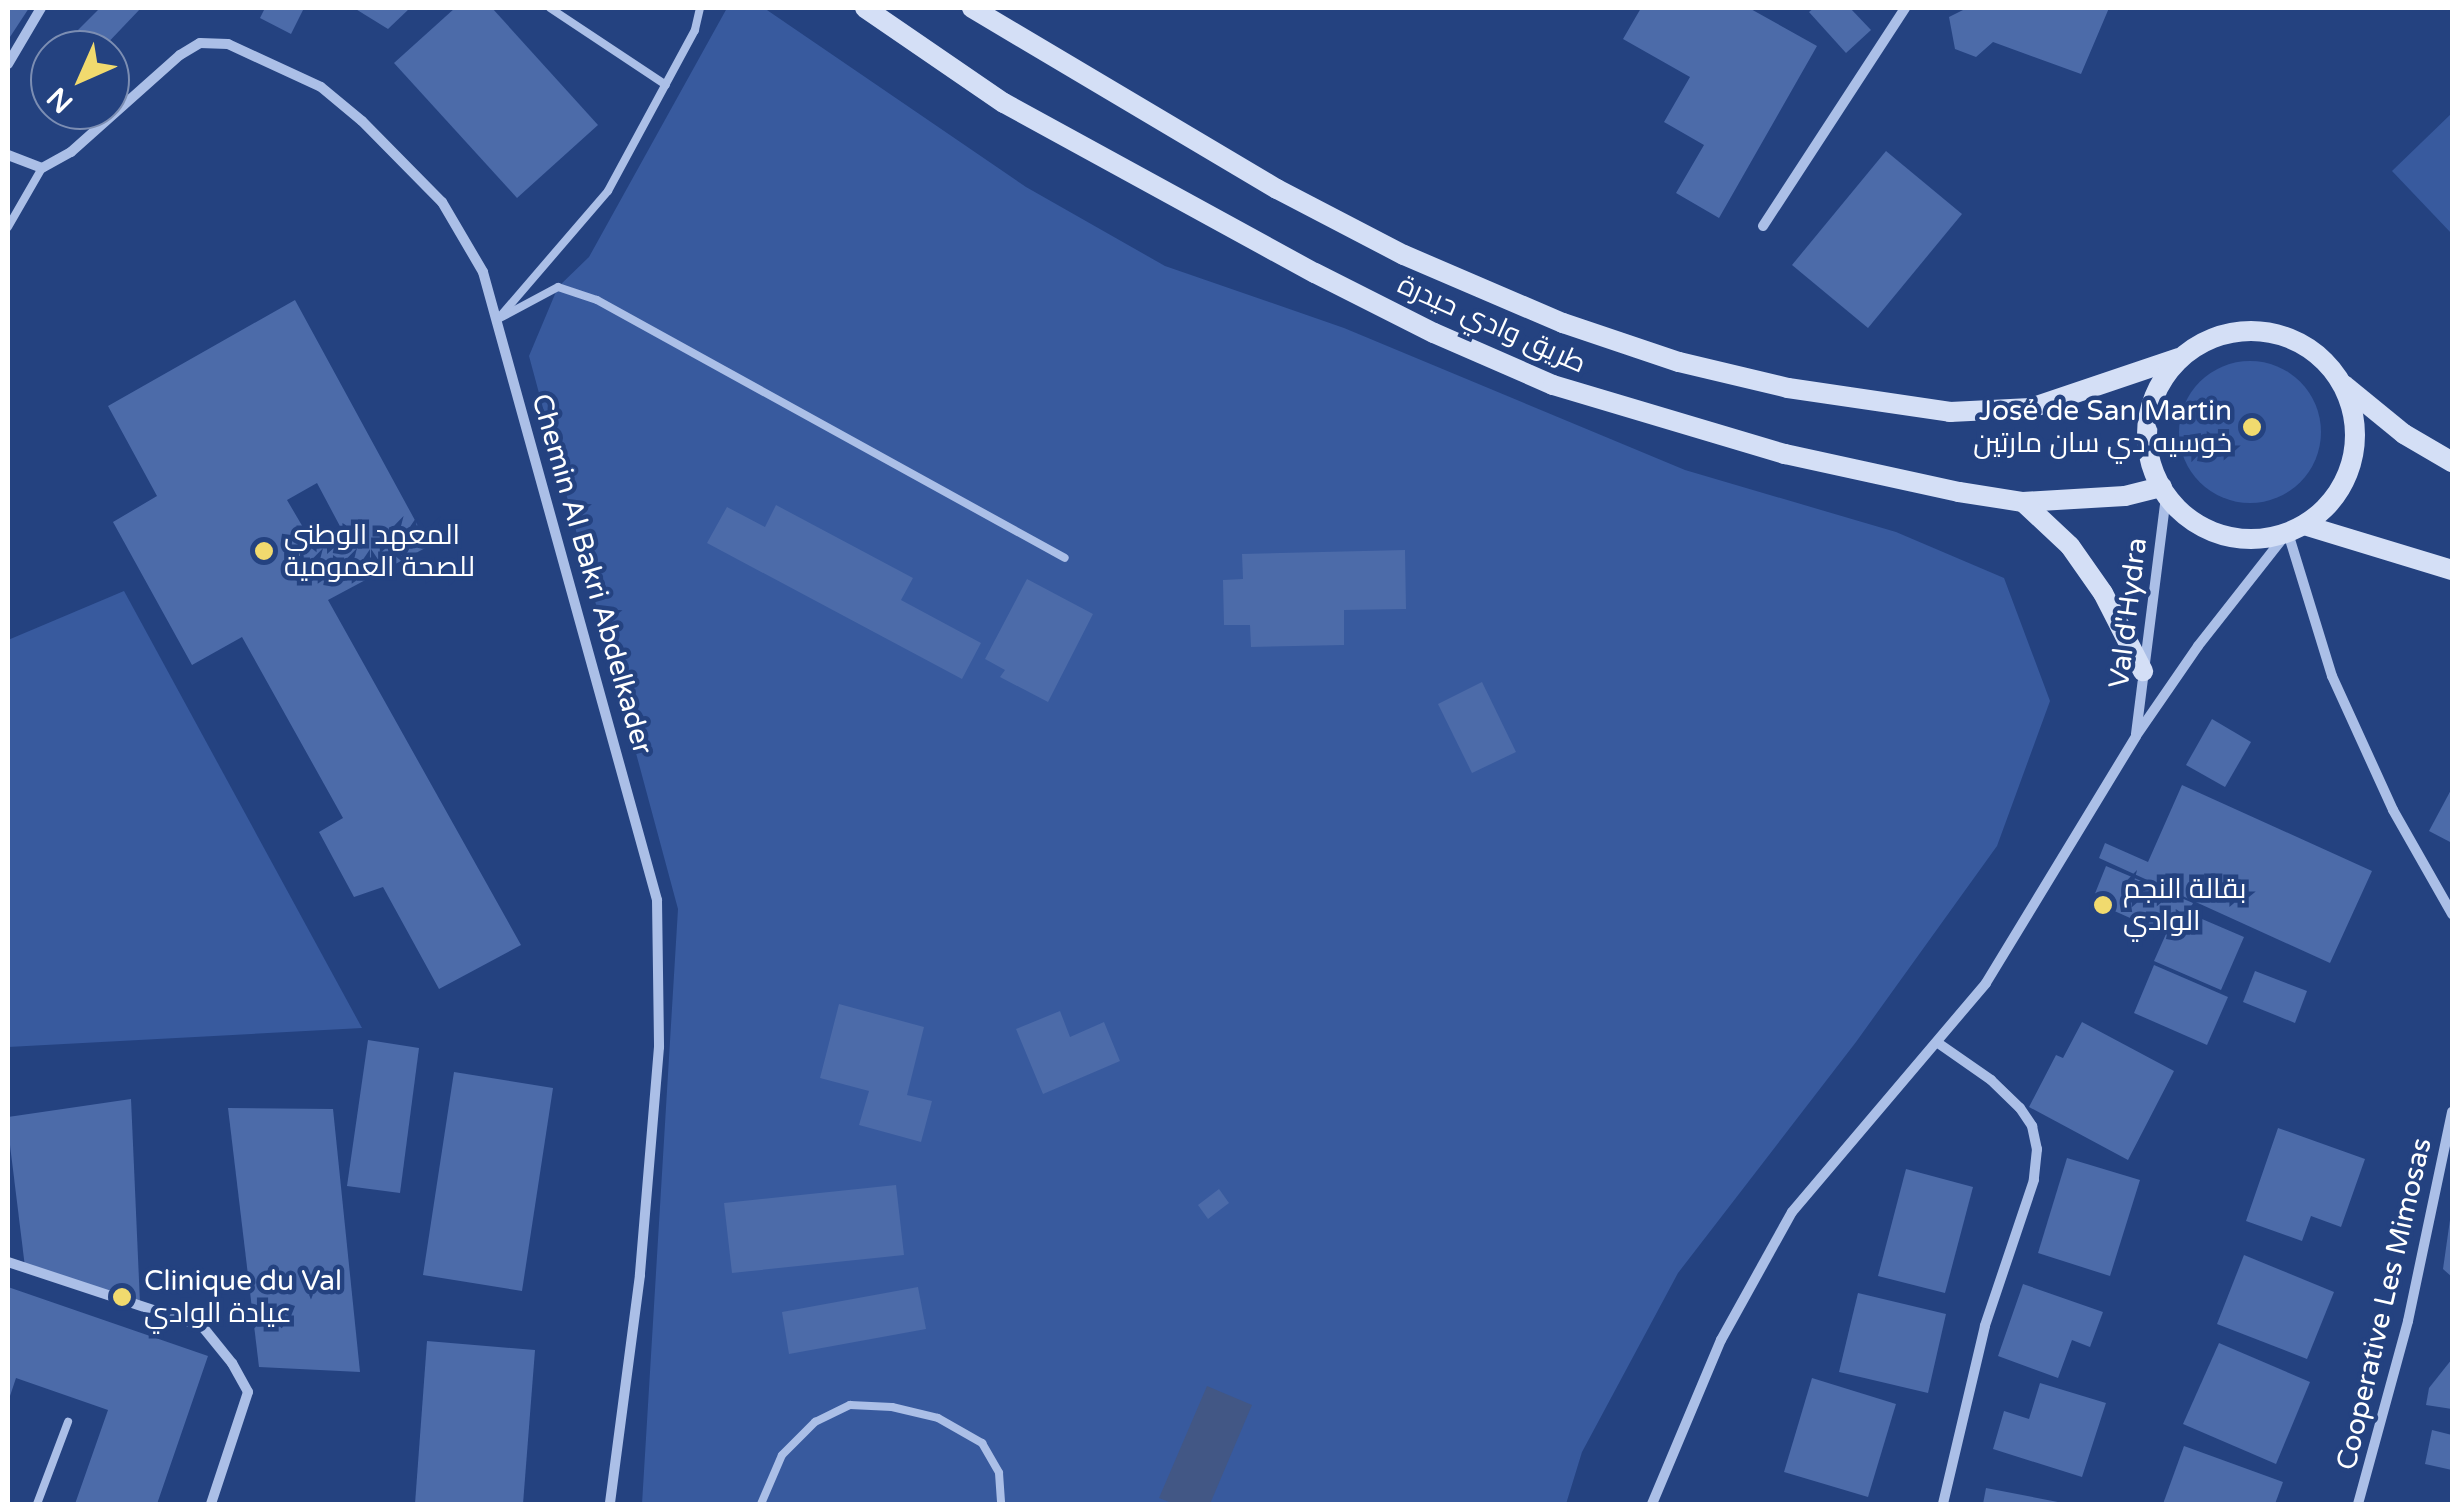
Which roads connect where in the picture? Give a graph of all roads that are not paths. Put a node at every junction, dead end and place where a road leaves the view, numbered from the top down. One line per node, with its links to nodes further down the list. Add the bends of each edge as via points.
1 (41, 8): 7 (street)
2 (550, 8): 8 (lane)
3 (700, 8): 8 (lane)
4 (865, 8): 18 (main road, طريق وادي حيدرة, via 1004,103 1316,273 1553,385 1866,474)
5 (972, 8): 14 (main road, طريق وادي حيدرة, via 1404,255 1562,323 1679,362 1788,388 1950,412 2030,408)
6 (1905, 8): 11 (street)
7 (8, 64)
8 (666, 85): 13 (lane, via 608,192)
9 (8, 155): 10 (street)
10 (42, 168): 12 (lane); 13 (street, Chemin Al Bakri Abdelkader, via 71,152 159,71 200,43 251,51 321,88 408,164 467,238)
11 (1763, 226)
12 (8, 227)
13 (498, 319): 20 (lane, via 558,287 597,300); 31 (street, Chemin Al Bakri Abdelkader, via 657,900 659,1047 640,1274)
14 (2179, 358): 15 (main road, via 2220,336 2266,332 2322,358); 17 (main road, via 2149,410 2146,440)
15 (2341, 382): 16 (main road, via 2404,434); 19 (main road, via 2353,413 2351,462 2330,504)
16 (2452, 462)
17 (2164, 492): 18 (main road, طريق وادي حيدرة); 19 (main road, via 2188,519 2216,534 2248,540); 22 (street, Val d'Hydra)
18 (2023, 502): 22 (main road, via 2070,546)
19 (2293, 531): 21 (main road); 23 (street, via 2198,646); 24 (street, via 2307,604 2332,676)
20 (1065, 558)
21 (2452, 570)
22 (2143, 671): 23 (street, Val d'Hydra)
23 (2136, 736): 25 (street, via 2024,926)
24 (2452, 914)
25 (1938, 1044): 34 (street, via 1820,1176 1765,1255 1690,1408); 35 (street, via 2020,1108 2037,1148 2034,1180 1985,1326)
26 (2452, 1112): 36 (street, Cooperative Les Mimosas, via 2408,1321)
27 (8, 1262): 30 (street, via 202,1326 248,1392)
28 (68, 1422): 29 (lane)
29 (37, 1504)
30 (211, 1504)
31 (610, 1504)
32 (761, 1504): 33 (lane, via 782,1454 815,1422 850,1405 892,1406 938,1418 982,1443 999,1473)
33 (1001, 1504)
34 (1652, 1504)
35 (1943, 1504)
36 (2358, 1504)

